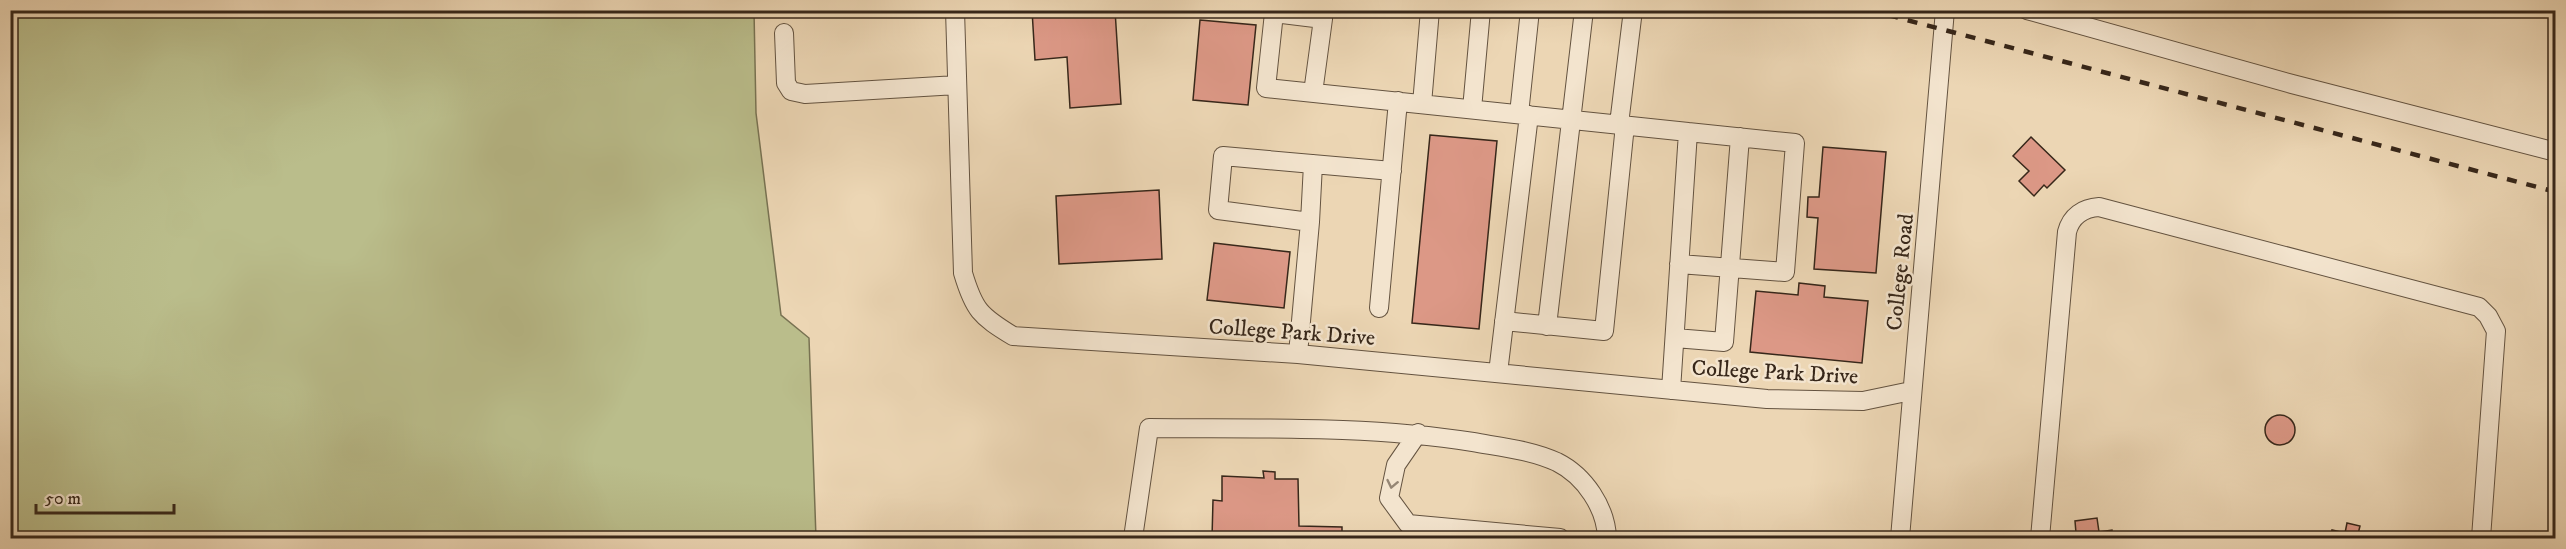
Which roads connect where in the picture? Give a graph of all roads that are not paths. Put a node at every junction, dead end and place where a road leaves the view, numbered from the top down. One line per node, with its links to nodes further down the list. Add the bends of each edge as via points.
1 (955, 10): 10 (street, College Park Drive)
2 (1430, 10): 13 (street)
3 (1481, 10): 14 (street)
4 (1530, 10): 15 (street)
5 (1584, 10): 16 (street)
6 (1633, 10): 17 (street)
7 (1945, 10): 33 (street, College Road)
8 (2027, 10): 20 (street)
9 (784, 33): 10 (street, via 786,83 791,91)
10 (957, 85): 30 (street, College Park Drive, via 963,273 971,300 986,320 1013,336)
11 (1313, 93): 11 (street, via 1266,88 1274,14 1323,19); 12 (street)
12 (1398, 101): 13 (street); 22 (street)
13 (1422, 104): 14 (street)
14 (1472, 109): 15 (street)
15 (1524, 114): 16 (street); 27 (street)
16 (1571, 119): 17 (street); 28 (street)
17 (1622, 125): 18 (street); 28 (street, via 1604,331)
18 (1688, 132): 19 (street); 24 (street)
19 (1740, 137): 25 (street); 25 (street, via 1794,143 1785,272)
20 (2556, 152)
21 (1313, 164): 22 (street); 23 (street); 23 (street, via 1223,156 1218,210)
22 (1392, 171): 26 (street)
23 (1310, 222): 30 (street)
24 (1679, 264): 25 (street); 29 (street)
25 (1729, 268): 29 (street, via 1724,342)
26 (1379, 308)
27 (1504, 321): 28 (street); 31 (street)
28 (1547, 326)
29 (1675, 338): 32 (street)
30 (1298, 354): 31 (street, College Park Drive)
31 (1498, 373): 32 (street, College Park Drive)
32 (1671, 390): 33 (street, College Park Drive, via 1767,399 1863,400)
33 (1911, 391): 38 (street, College Road)
34 (1418, 434): 35 (street, via 1356,429 1149,428); 36 (street, one-way to 36, via 1396,465 1389,498 1408,524); 37 (street, via 1518,449 1558,462 1587,485 1606,521)
35 (1133, 538)
36 (1560, 538)
37 (1607, 538)
38 (1900, 538)
39 (2040, 538): 40 (street, via 2067,232 2076,216 2087,208 2099,207 2479,307 2496,331)
40 (2481, 538)

